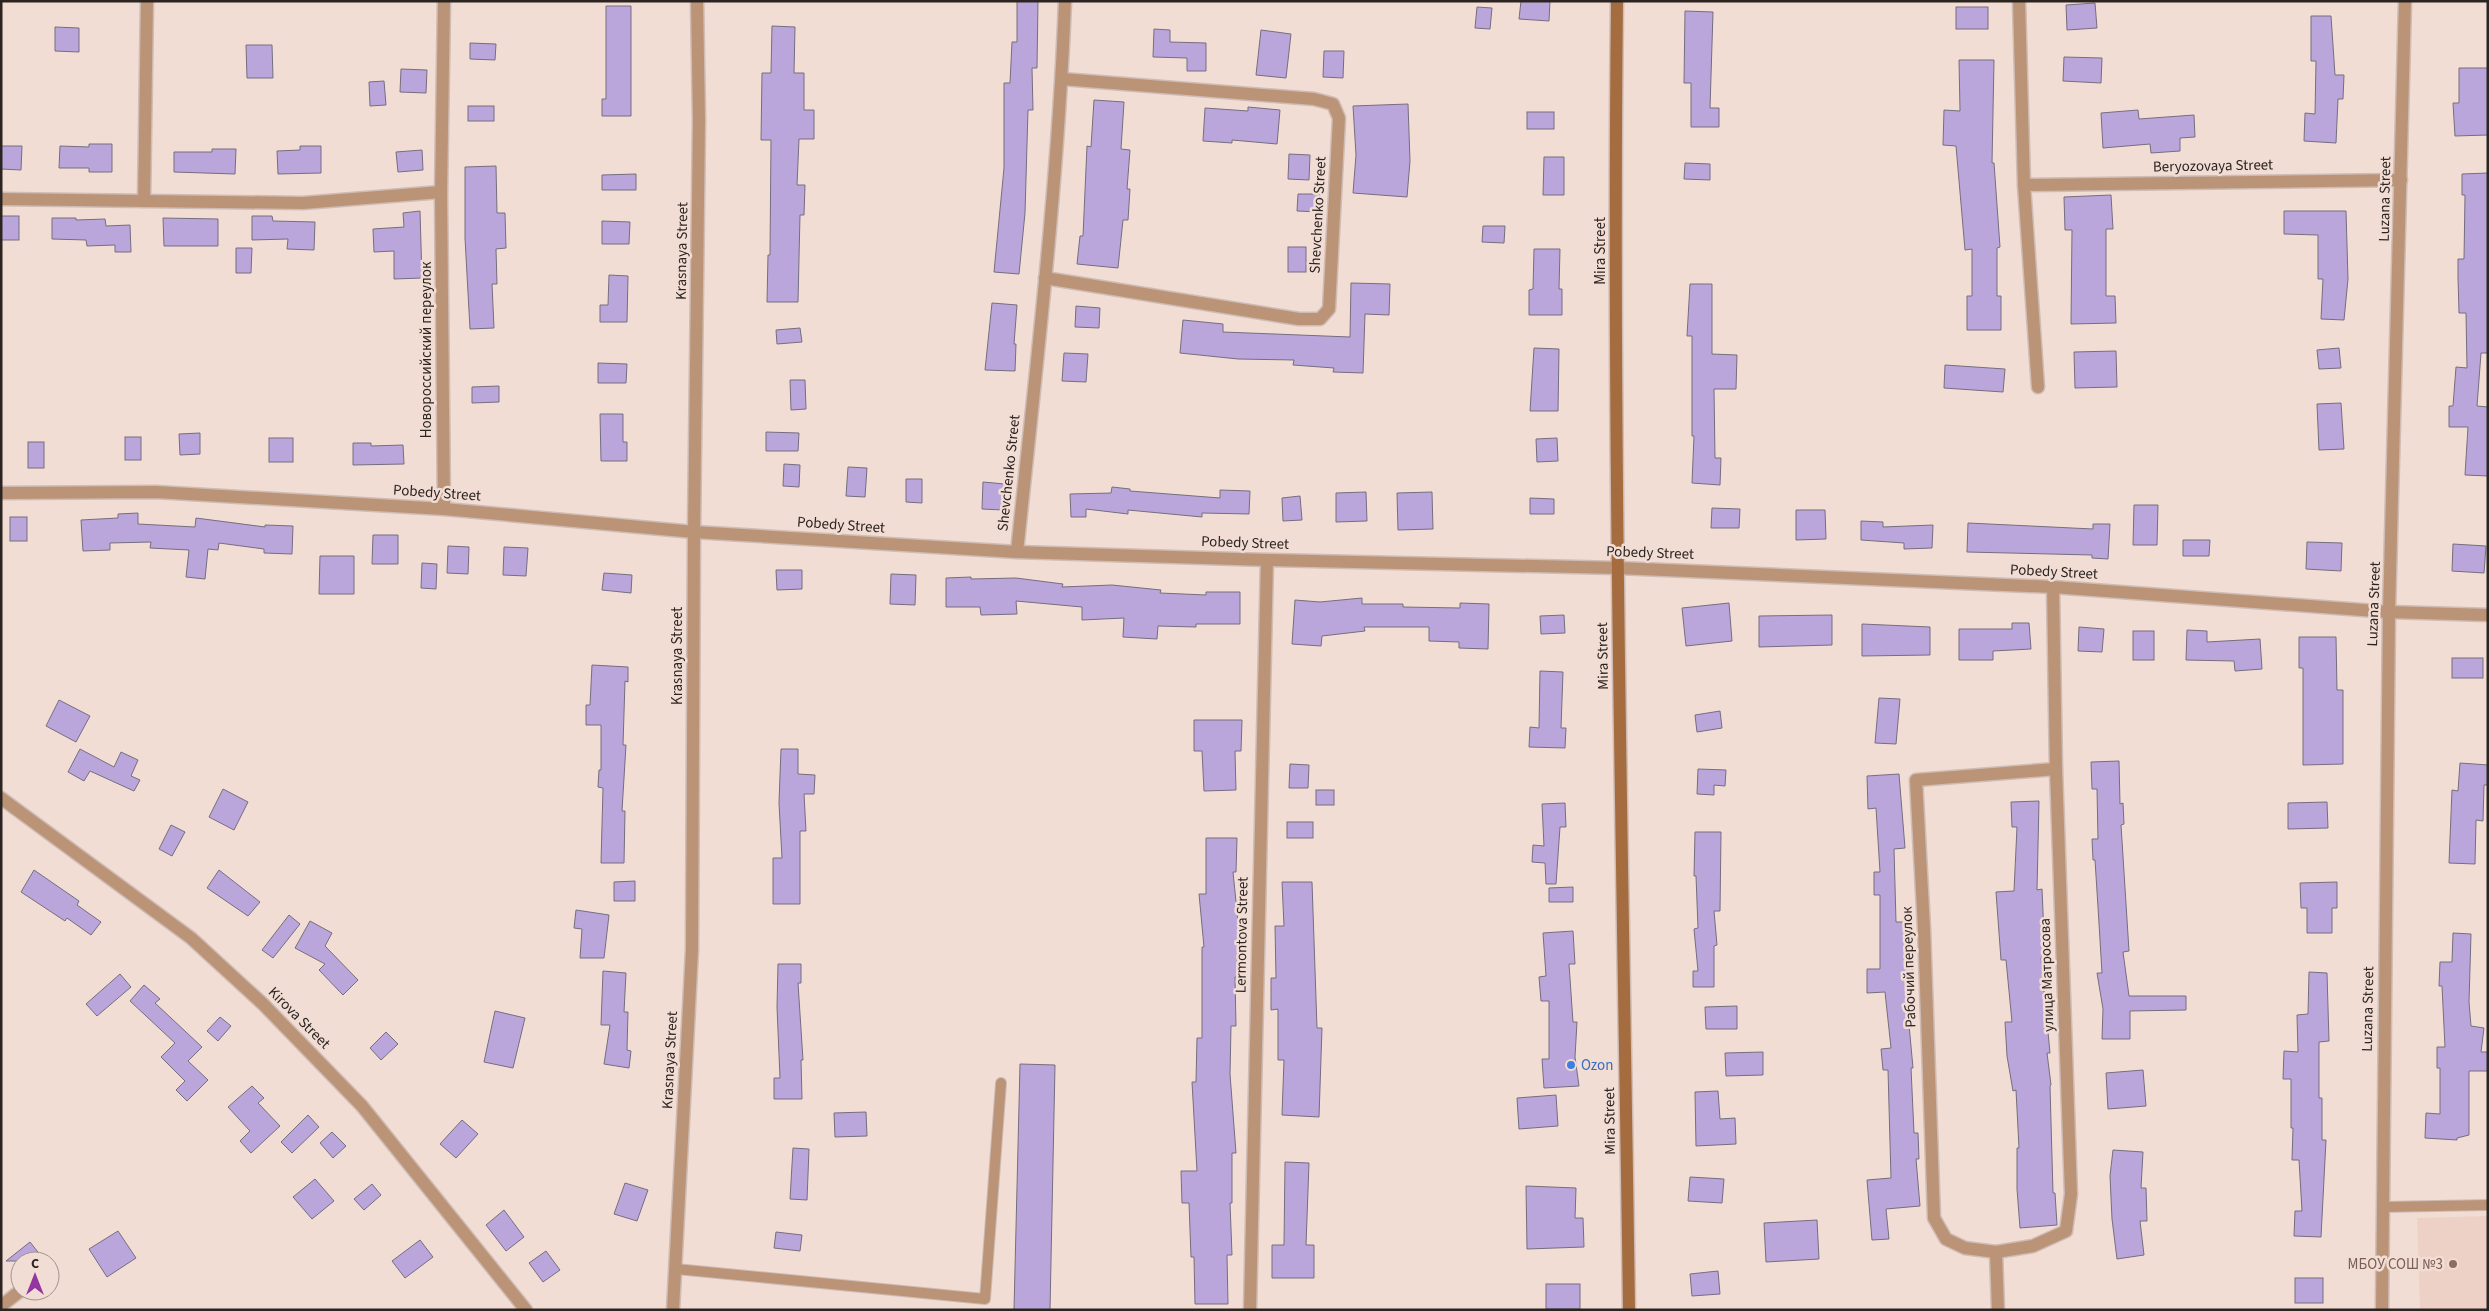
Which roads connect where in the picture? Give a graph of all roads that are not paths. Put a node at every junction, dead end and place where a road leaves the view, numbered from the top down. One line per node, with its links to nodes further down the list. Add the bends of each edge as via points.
1 (147, 1): 13 (street)
2 (444, 1): 11 (street, Новороссийский переулок)
3 (698, 1): 18 (street, Krasnaya Street, via 700,120)
4 (1066, 1): 8 (street, Shevchenko Street)
5 (1617, 1): 21 (main road, Mira Street)
6 (2019, 1): 10 (street)
7 (2405, 1): 9 (street, Luzana Street)
8 (1062, 79): 14 (street, Shevchenko Street); 14 (street, Shevchenko Street, via 1314,99 1333,104 1339,118 1329,309 1320,319 1300,318)
9 (2401, 180): 10 (street, Beryozovaya Street); 23 (street, Luzana Street)
10 (2024, 185): 15 (street)
11 (441, 192): 13 (street, via 304,203); 17 (street, Новороссийский переулок)
12 (1, 198): 13 (street)
13 (144, 202)
14 (1045, 278): 19 (street, Shevchenko Street)
15 (2038, 388)
16 (1, 492): 17 (street, Pobedy Street, via 156,492)
17 (444, 509): 18 (street, Pobedy Street)
18 (694, 532): 19 (street, Pobedy Street); 31 (street, Krasnaya Street, via 692,950)
19 (1017, 552): 20 (street, Pobedy Street)
20 (1267, 560): 21 (street, Pobedy Street); 34 (street, Lermontova Street)
21 (1618, 568): 22 (street, Pobedy Street); 35 (main road, Mira Street)
22 (2053, 587): 23 (street, Pobedy Street); 25 (street, улица Матросова)
23 (2389, 612): 24 (street, Pobedy Street); 29 (street, Luzana Street)
24 (2488, 615)
25 (2056, 769): 30 (street, улица Матросова, via 2071,1194 2066,1231 2032,1246); 30 (street, Рабочий переулок, via 1916,780 1934,1218 1946,1239 1964,1248)
26 (1, 798): 32 (street, Kirova Street, via 191,938 263,1004 362,1106)
27 (1001, 1083): 31 (lane, via 985,1300)
28 (2488, 1205): 29 (lane)
29 (2382, 1207): 37 (street, Luzana Street)
30 (1996, 1252): 36 (street)
31 (676, 1269): 33 (street, Krasnaya Street)
32 (526, 1310)
33 (673, 1310)
34 (1250, 1310)
35 (1629, 1310)
36 (1998, 1310)
37 (2382, 1310)

